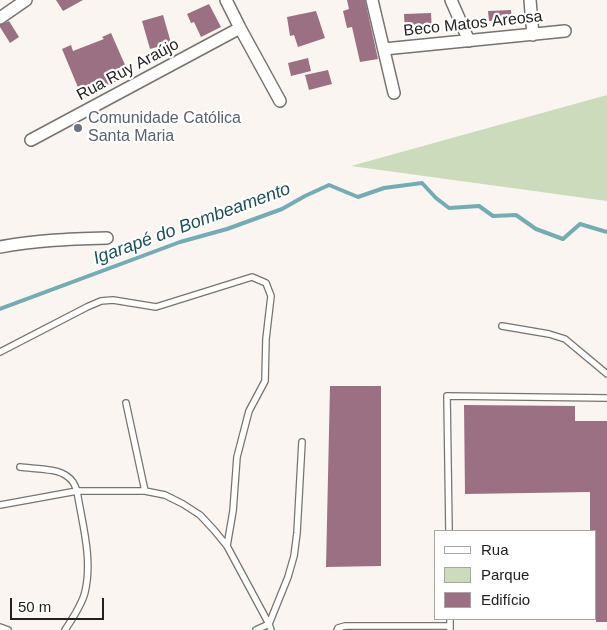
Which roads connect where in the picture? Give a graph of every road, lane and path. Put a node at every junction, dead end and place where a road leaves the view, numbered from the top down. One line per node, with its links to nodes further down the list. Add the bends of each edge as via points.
1 (26, 0): 6 (street)
2 (226, 0): 7 (street)
3 (372, 0): 11 (street)
4 (451, 0): 10 (street)
5 (530, 0): 9 (street)
6 (0, 18)
7 (240, 28): 13 (street); 14 (street, Rua Ruy Araújo)
8 (565, 31): 9 (street, Beco Matos Areosa)
9 (533, 35): 10 (street, Beco Matos Areosa)
10 (469, 41): 11 (street, Beco Matos Areosa)
11 (384, 49): 12 (street)
12 (394, 93)
13 (280, 101)
14 (32, 140)
15 (107, 238): 16 (street)
16 (0, 246)
17 (502, 326): 19 (lane, via 565,339)
18 (0, 352): 28 (lane, via 101,301 156,307 252,277 266,283 271,296 265,381 249,412 236,457)
19 (607, 374)
20 (607, 398): 27 (lane, via 447,396)
21 (126, 403): 25 (lane)
22 (302, 442): 30 (lane, via 294,556)
23 (20, 467): 24 (lane, via 62,473 69,477)
24 (77, 491): 25 (lane); 26 (lane); 33 (lane, via 89,565 85,593)
25 (145, 491): 28 (lane, via 165,494 200,515)
26 (0, 505)
27 (449, 530)
28 (227, 546): 30 (lane)
29 (0, 627): 32 (lane)
30 (270, 627): 34 (lane)
31 (450, 628): 35 (lane, via 345,626)
32 (8, 630)
33 (65, 630)
34 (256, 630)
35 (337, 630)

